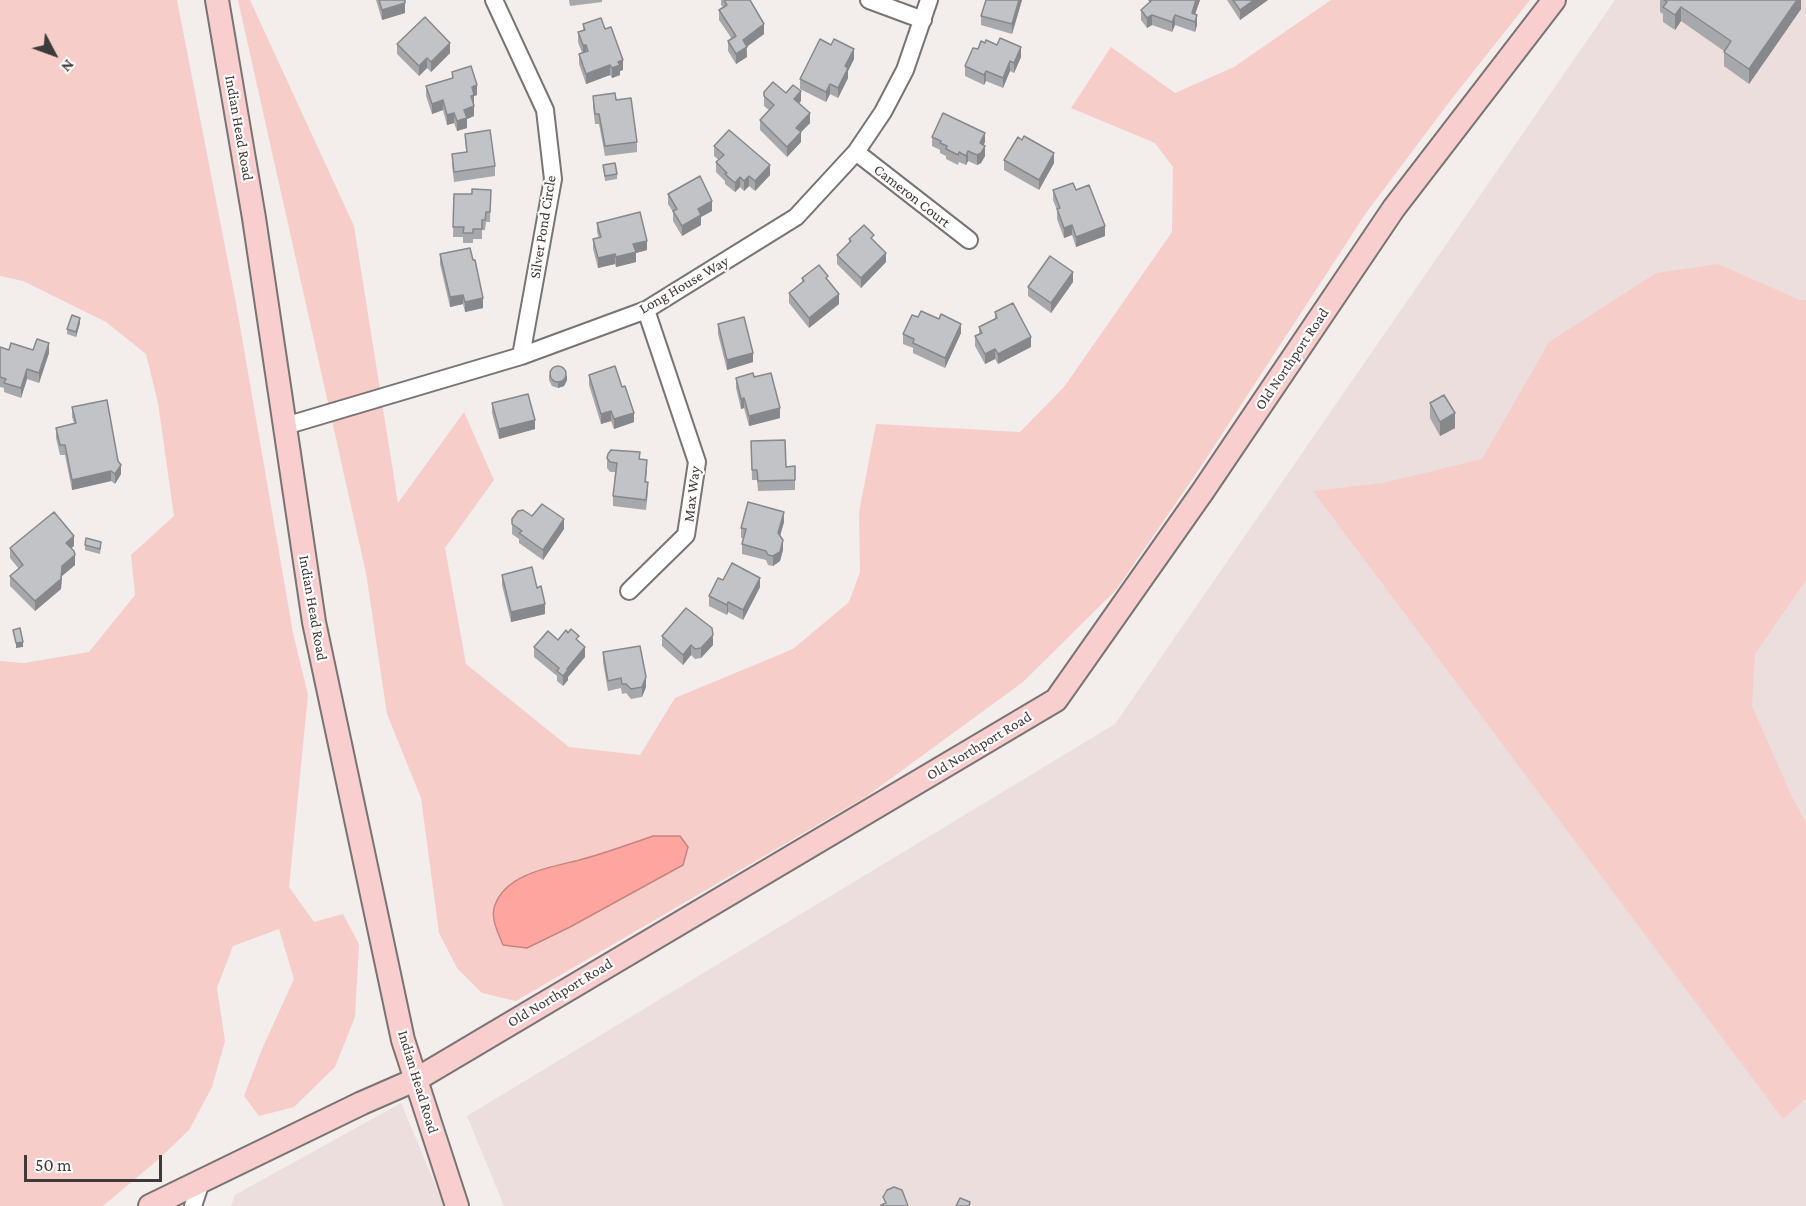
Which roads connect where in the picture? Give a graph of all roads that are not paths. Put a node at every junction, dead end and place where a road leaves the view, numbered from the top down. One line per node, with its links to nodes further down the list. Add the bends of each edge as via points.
1 (217, 0): 11 (main road, Indian Head Road)
2 (494, 0): 10 (street, Silver Pond Circle, via 545,110 553,179)
3 (869, 0): 6 (street)
4 (928, 0): 6 (street, Long House Way)
5 (1554, 0): 13 (main road, Old Northport Road, via 1394,208 1056,700)
6 (923, 20): 7 (street, Long House Way, via 905,70)
7 (856, 152): 8 (street, Cameron Court); 9 (street, Long House Way, via 796,217)
8 (969, 240)
9 (646, 310): 10 (street, Long House Way); 12 (street, Max Way, via 697,462 686,535)
10 (521, 356): 11 (street, Long House Way)
11 (285, 426): 13 (main road, Indian Head Road, via 314,622 403,1040)
12 (628, 591)
13 (417, 1079): 14 (main road, Old Northport Road); 17 (main road, Indian Head Road)
14 (201, 1182): 15 (main road, Old Northport Road); 16 (street)
15 (150, 1206)
16 (193, 1206)
17 (457, 1206)

